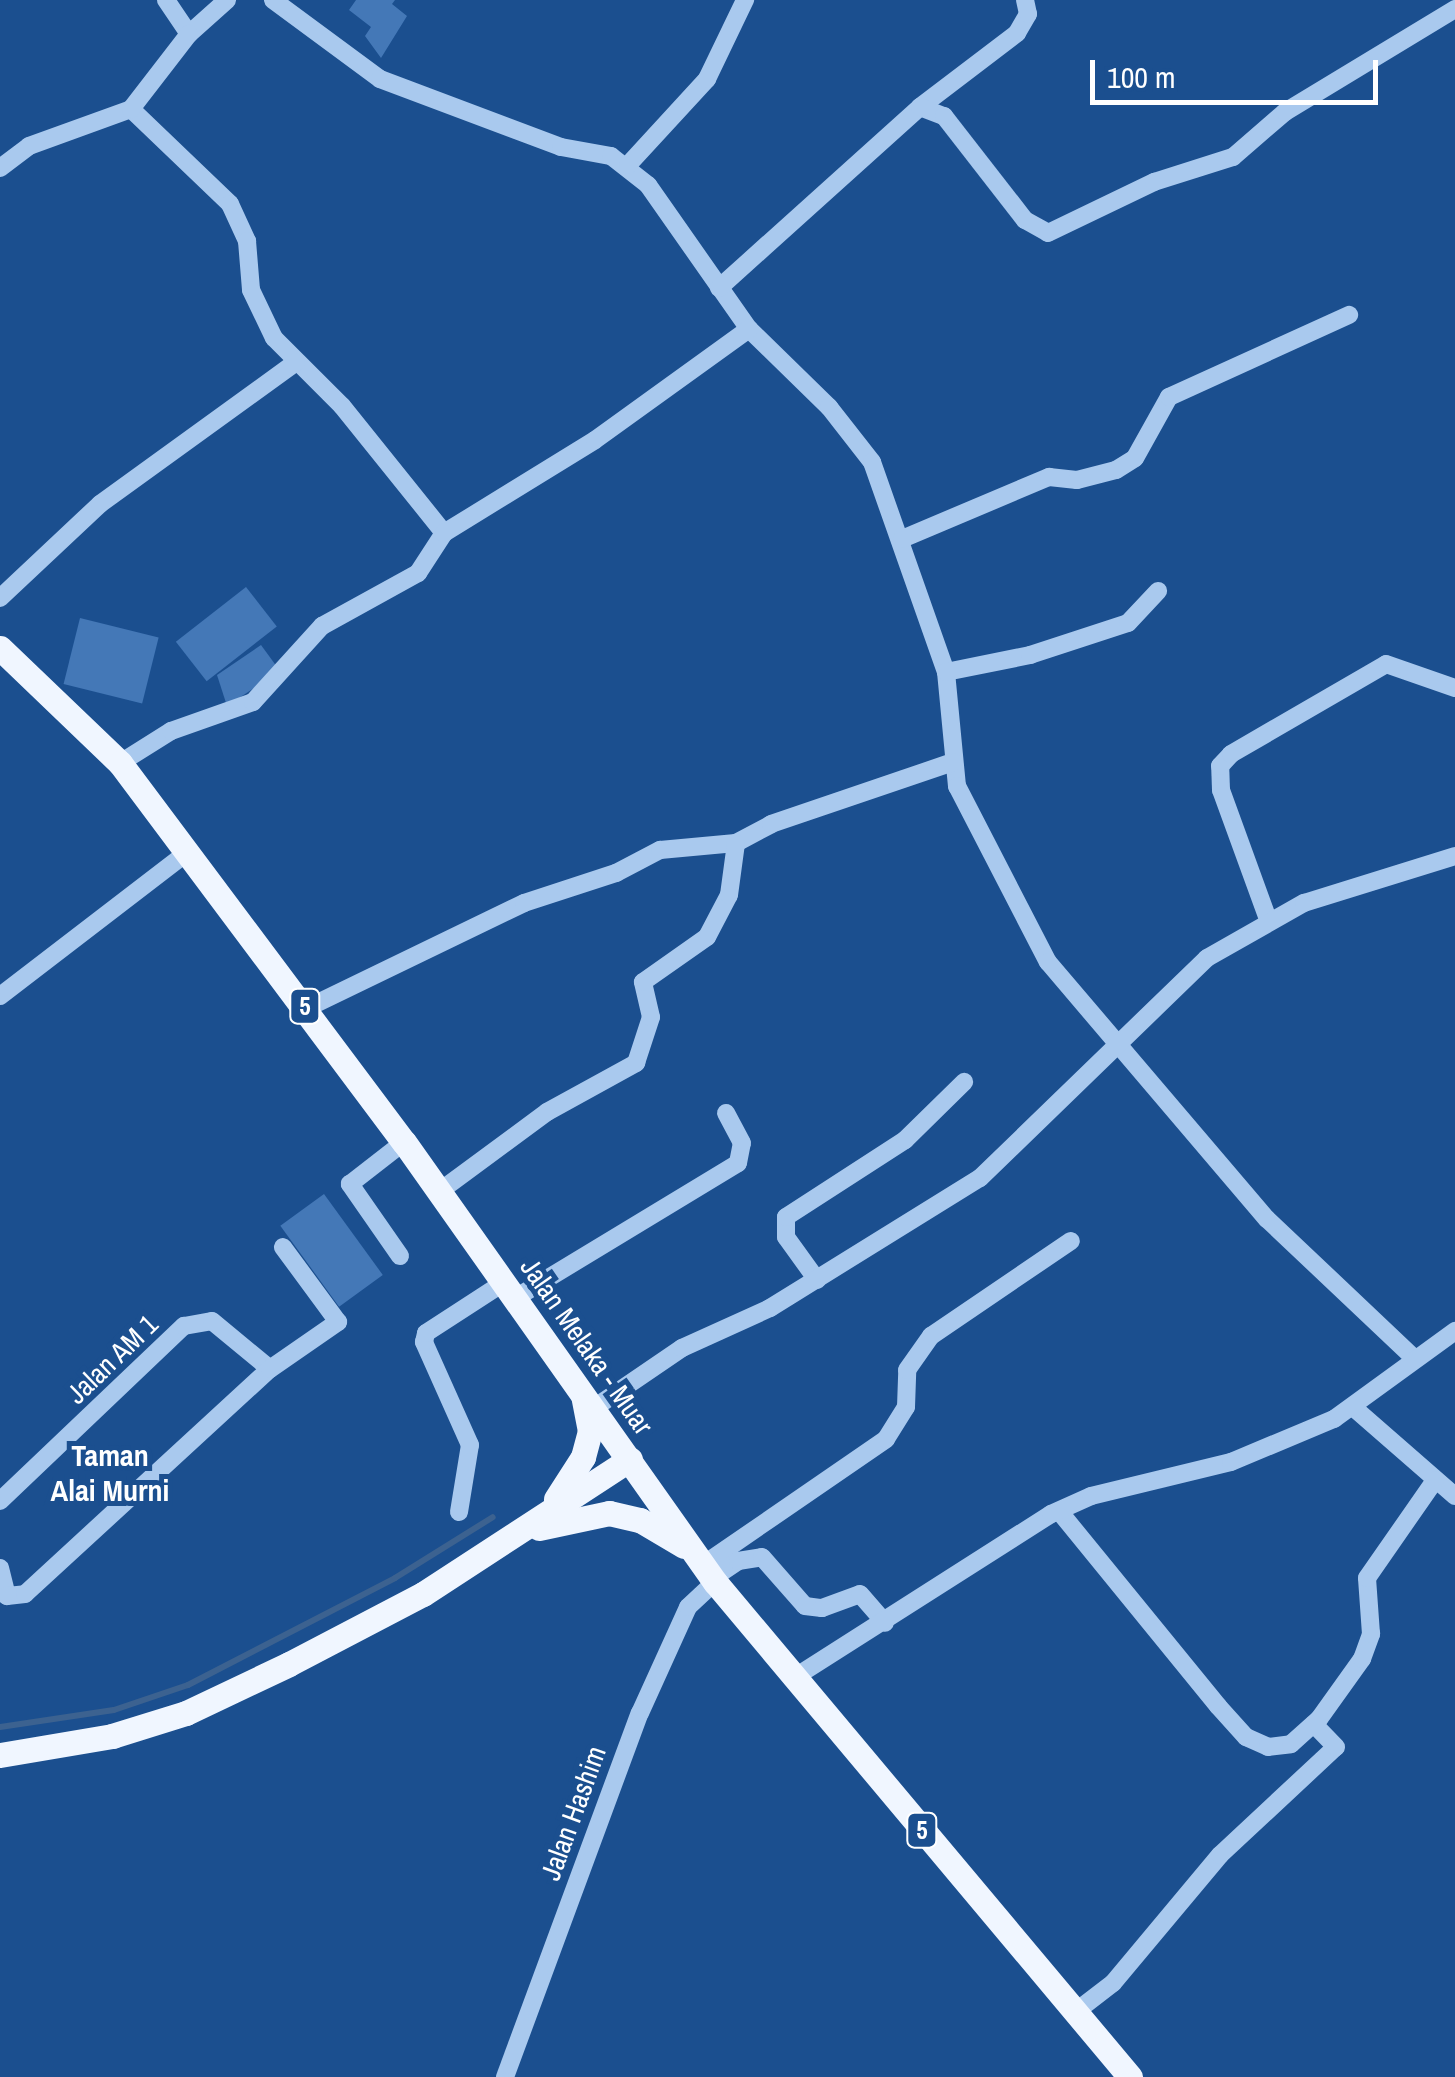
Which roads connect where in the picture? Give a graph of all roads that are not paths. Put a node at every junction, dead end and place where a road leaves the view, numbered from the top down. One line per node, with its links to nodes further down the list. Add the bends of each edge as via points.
1 (166, 0): 7 (street)
2 (227, 0): 7 (street)
3 (273, 0): 10 (street, via 380,79)
4 (746, 0): 10 (street, via 707,79)
5 (1025, 0): 8 (street, via 1028,14 1017,33)
6 (1455, 9): 8 (street, via 1285,112 1233,157 1154,182 1048,233 1024,220 944,116)
7 (189, 34): 9 (street)
8 (920, 107): 12 (street)
9 (131, 109): 11 (street, via 29,146); 15 (street, via 242,222 260,316)
10 (628, 165): 12 (street)
11 (0, 168)
12 (718, 288): 14 (street)
13 (1350, 315): 17 (street, via 1169,397 1136,458 1116,470 1078,480 1049,477)
14 (749, 329): 16 (street, via 595,440); 17 (street, via 861,444)
15 (296, 362): 16 (street, via 342,406); 19 (street, via 100,504)
16 (444, 533): 24 (street, via 418,573 322,626 254,702 172,731)
17 (902, 539): 21 (street)
18 (1158, 591): 21 (street, via 1128,623 1076,643)
19 (0, 598)
20 (0, 648): 24 (main road, Jalan Melaka - Muar / 5)
21 (946, 672): 23 (street)
22 (1455, 688): 28 (street, via 1386,664 1220,766 1220,790)
23 (952, 762): 25 (street, via 771,824); 31 (street, via 1009,897 1048,962)
24 (120, 764): 26 (main road, Jalan Melaka - Muar / 5)
25 (736, 843): 30 (street, via 660,850 616,873 524,902); 35 (street, via 729,894 707,937 643,982 650,1028 636,1062 547,1112)
26 (189, 850): 29 (street); 30 (main road, Jalan Melaka - Muar / 5)
27 (1455, 856): 28 (street, via 1304,904)
28 (1269, 922): 31 (street, via 1207,958)
29 (0, 996)
30 (306, 1008): 34 (main road, Jalan Melaka - Muar / 5)
31 (1117, 1041): 39 (street, via 1059,1107 980,1178); 42 (street, via 1267,1219)
32 (964, 1082): 39 (street, via 905,1140 786,1217 786,1238)
33 (726, 1113): 40 (street, via 742,1143 738,1163)
34 (404, 1142): 35 (main road, Jalan Melaka - Muar / 5); 38 (street, via 350,1184)
35 (440, 1190): 40 (main road, Jalan Melaka - Muar / 5)
36 (1072, 1241): 54 (street, Jalan Hashim, via 931,1336 907,1370 906,1407 886,1439)
37 (283, 1247): 43 (street, via 338,1322)
38 (400, 1256)
39 (817, 1280): 44 (street)
40 (511, 1289): 44 (main road, Jalan Melaka - Muar / 5); 51 (street, via 426,1333 424,1342 470,1445)
41 (1452, 1340): 42 (street)
42 (1415, 1360): 45 (street)
43 (270, 1369): 49 (street, Jalan AM 1, via 212,1321 184,1326); 55 (street, via 25,1594 7,1596)
44 (588, 1398): 46 (main road, Jalan Melaka - Muar / 5); 52 (main road, via 583,1458)
45 (1354, 1408): 47 (street); 50 (street, via 1232,1462 1092,1496)
46 (630, 1459): 52 (main road); 56 (main road, Jalan Melaka - Muar / 5)
47 (1434, 1480): 48 (street); 59 (street, via 1366,1578 1371,1634 1362,1658)
48 (1455, 1496)
49 (0, 1501)
50 (1059, 1511): 57 (street); 59 (street, via 1246,1737 1268,1747 1291,1744)
51 (459, 1512)
52 (544, 1515): 53 (main road)
53 (510, 1536): 56 (main road, via 609,1513 663,1530); 60 (main road, via 423,1594 186,1713 67,1747)
54 (734, 1554): 56 (street, Jalan Hashim); 57 (street, via 771,1561 812,1608 860,1594)
55 (0, 1568)
56 (708, 1571): 58 (main road, Jalan Melaka - Muar / 5); 62 (street, Jalan Hashim, via 640,1713)
57 (885, 1624): 58 (street)
58 (792, 1679): 61 (main road, Jalan Melaka - Muar / 5)
59 (1314, 1724): 61 (street, via 1336,1747 1220,1855 1114,1984)
60 (0, 1755)
61 (1074, 2013): 63 (main road, Jalan Melaka - Muar / 5)
62 (505, 2077)
63 (1130, 2077)

